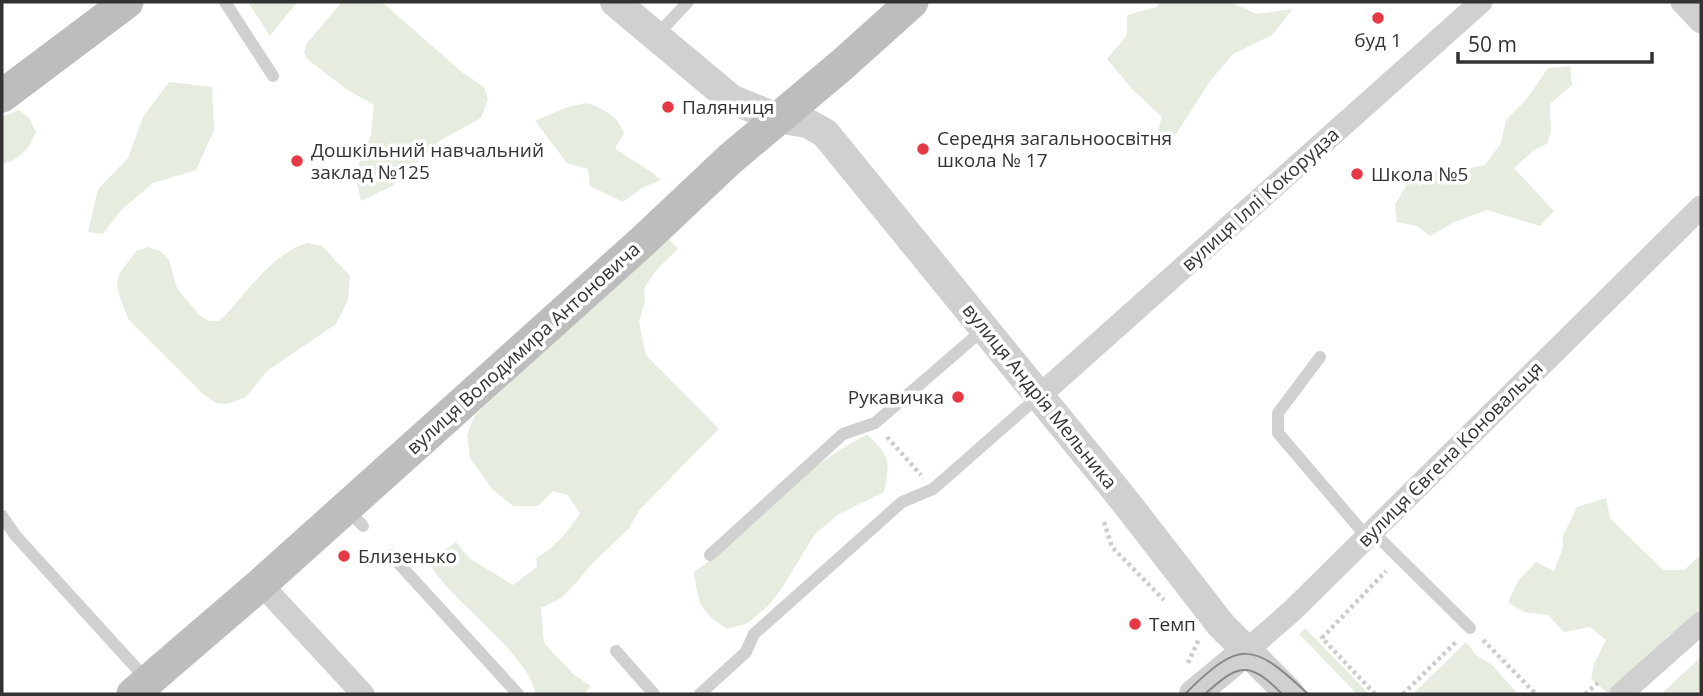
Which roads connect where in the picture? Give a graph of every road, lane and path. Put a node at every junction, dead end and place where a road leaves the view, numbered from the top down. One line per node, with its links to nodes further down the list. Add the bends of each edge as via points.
1 (127, 2): 11 (main road)
2 (225, 2): 10 (lane)
3 (615, 2): 9 (street, вулиця Андрія Мельника)
4 (688, 2): 9 (lane)
5 (912, 2): 12 (main road, вулиця Володимира Антоновича)
6 (1481, 2): 16 (street, вулиця Іллі Кокорудза)
7 (1682, 2): 8 (street)
8 (1701, 22)
9 (656, 36): 12 (street, вулиця Андрія Мельника, via 731,99)
10 (273, 76)
11 (2, 96)
12 (777, 118): 14 (street, вулиця Андрія Мельника, via 807,123 825,133); 24 (main road, вулиця Володимира Антоновича, via 354,516)
13 (1701, 207): 20 (street, вулиця Євгена Коновальця)
14 (985, 327): 16 (street, вулиця Андрія Мельника); 17 (lane)
15 (1320, 357): 20 (lane, via 1278,413 1278,433)
16 (1038, 397): 18 (lane); 28 (street, вулиця Андрія Мельника)
17 (875, 423): 18 (path); 22 (lane, via 843,434)
18 (933, 489): 33 (lane, via 902,502 754,634 746,652)
19 (2, 516): 29 (lane)
20 (1369, 533): 23 (lane); 28 (street, вулиця Євгена Коновальця)
21 (391, 555): 31 (lane)
22 (710, 555)
23 (1399, 558): 26 (lane); 36 (path, via 1322,638)
24 (261, 584): 29 (main road, вулиця Володимира Антоновича); 30 (street)
25 (1701, 624): 39 (street)
26 (1470, 628): 37 (path); 38 (path)
27 (616, 651): 32 (lane)
28 (1246, 651): 34 (street, вулиця Євгена Коновальця); 35 (street, вулиця Андрія Мельника)
29 (140, 688)
30 (363, 694)
31 (518, 694)
32 (654, 694)
33 (700, 694)
34 (1194, 694)
35 (1290, 694)
36 (1376, 694)
37 (1403, 694)
38 (1536, 694)
39 (1621, 694)

